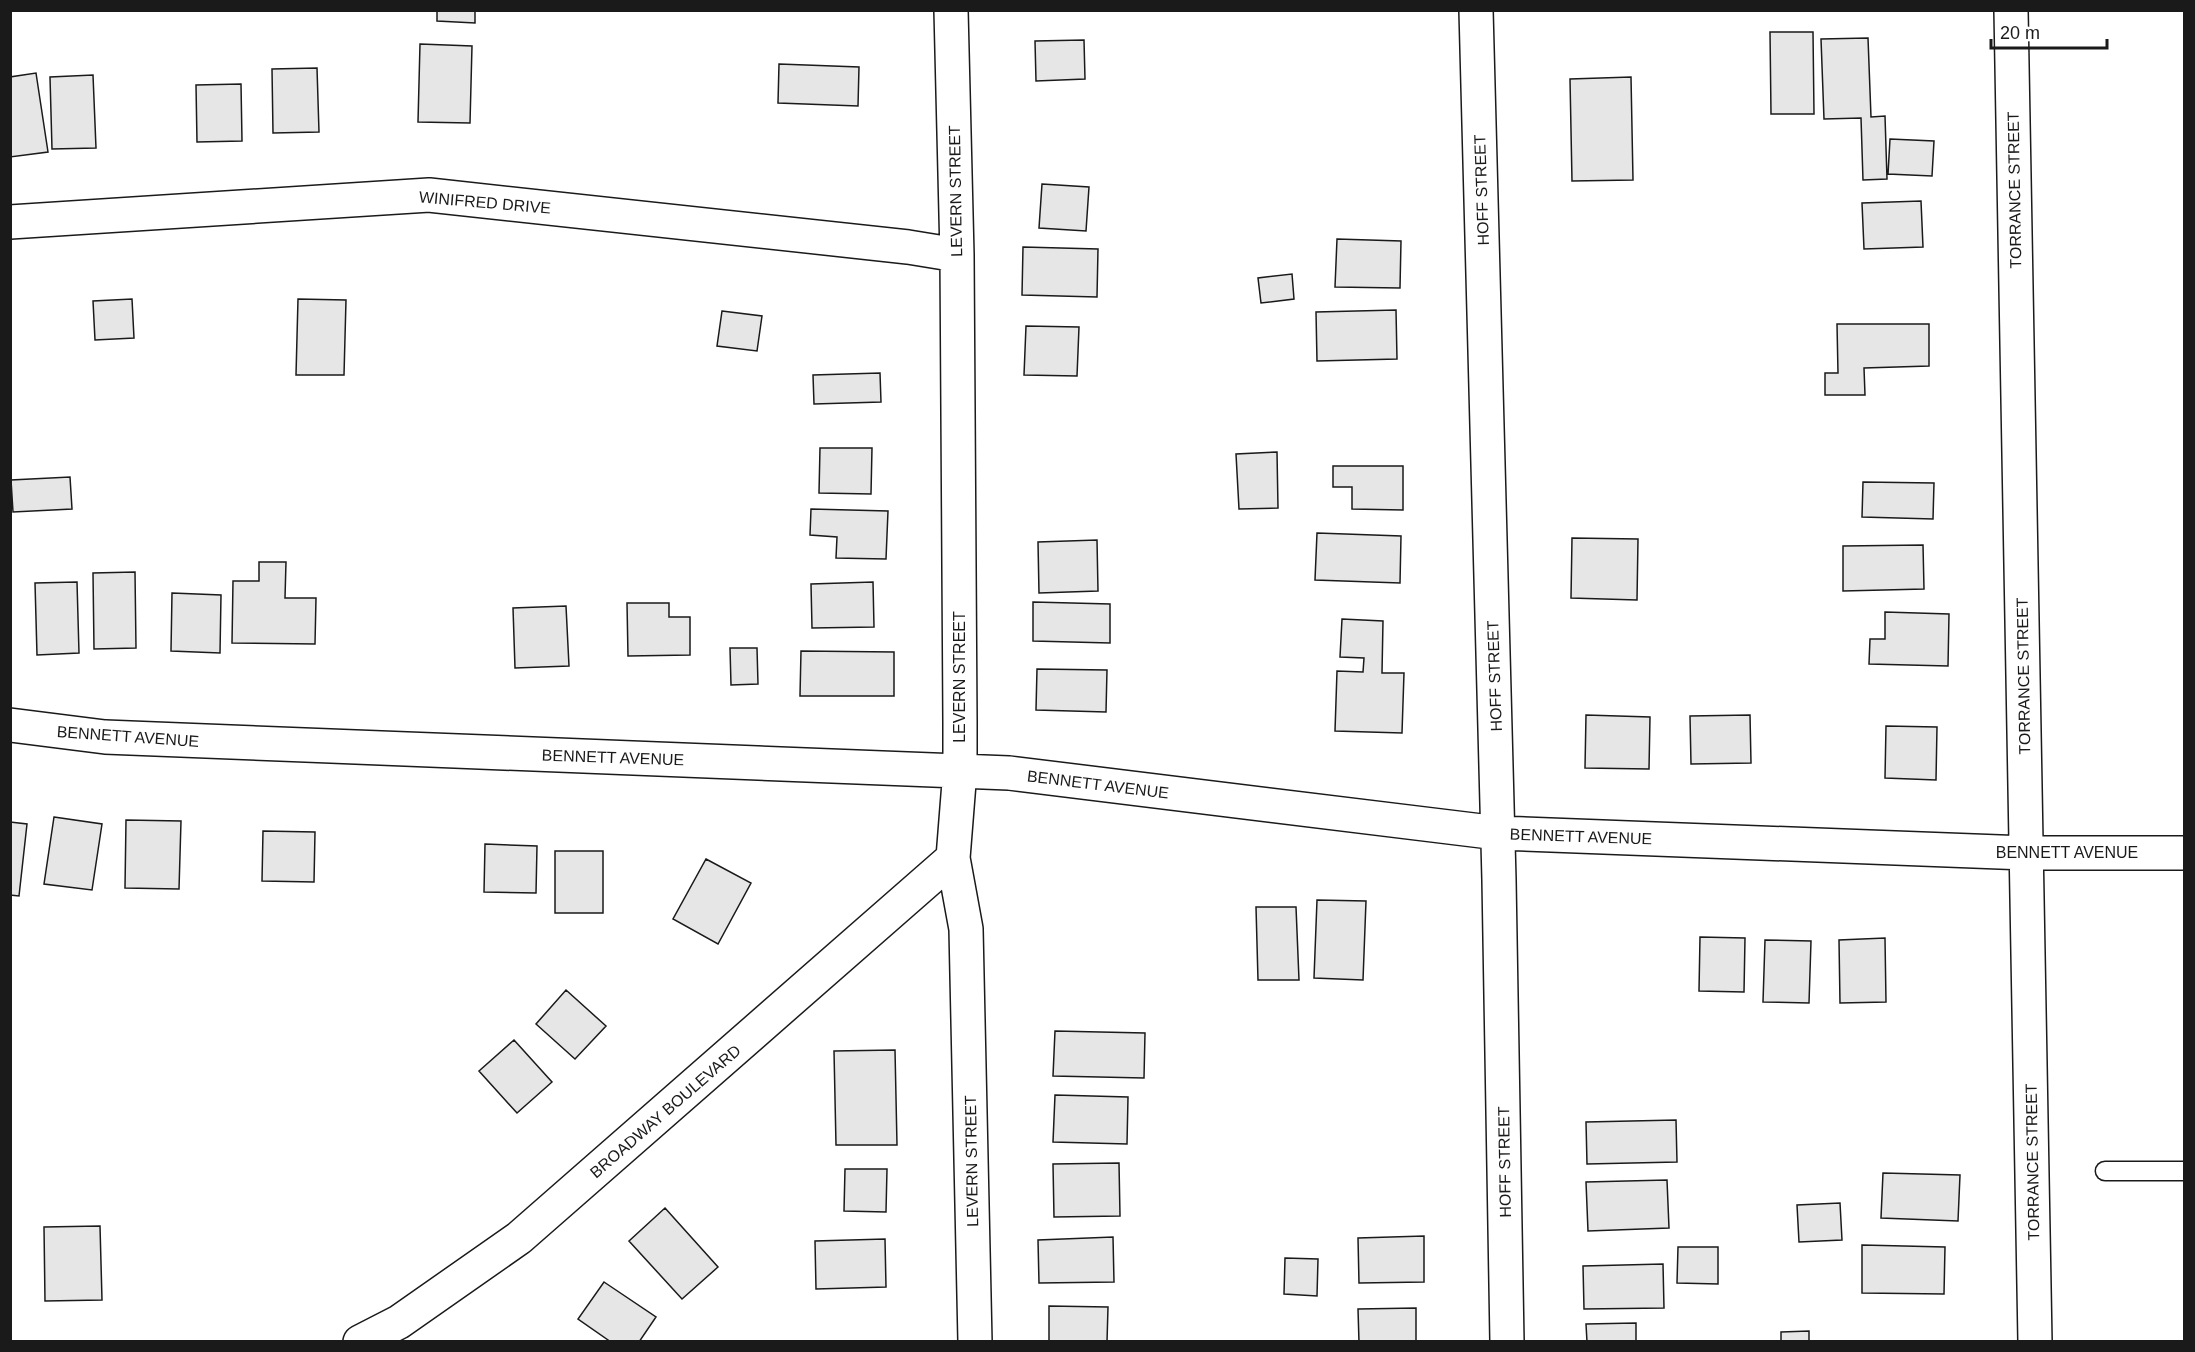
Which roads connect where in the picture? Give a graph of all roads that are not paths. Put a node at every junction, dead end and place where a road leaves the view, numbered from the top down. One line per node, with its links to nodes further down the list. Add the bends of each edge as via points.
1 (951, 10): 5 (street, LEVERN STREET)
2 (1476, 10): 8 (street, HOFF STREET)
3 (2011, 10): 9 (street, TORRANCE STREET)
4 (10, 222): 5 (street, WINIFRED DRIVE, via 429,195)
5 (957, 255): 7 (street, LEVERN STREET)
6 (10, 725): 7 (street, BENNETT AVENUE, via 116,738)
7 (960, 770): 8 (street, BENNETT AVENUE); 11 (street, LEVERN STREET)
8 (1498, 833): 9 (street, BENNETT AVENUE); 16 (street, HOFF STREET)
9 (2026, 853): 10 (street, BENNETT AVENUE); 17 (street, TORRANCE STREET)
10 (2184, 853)
11 (953, 858): 14 (street, BROADWAY BOULEVARD, via 519,1238 399,1322); 15 (street, LEVERN STREET, via 966,929)
12 (2184, 1170): 13 (lane)
13 (2105, 1171)
14 (360, 1341)
15 (975, 1341)
16 (1507, 1341)
17 (2035, 1341)

